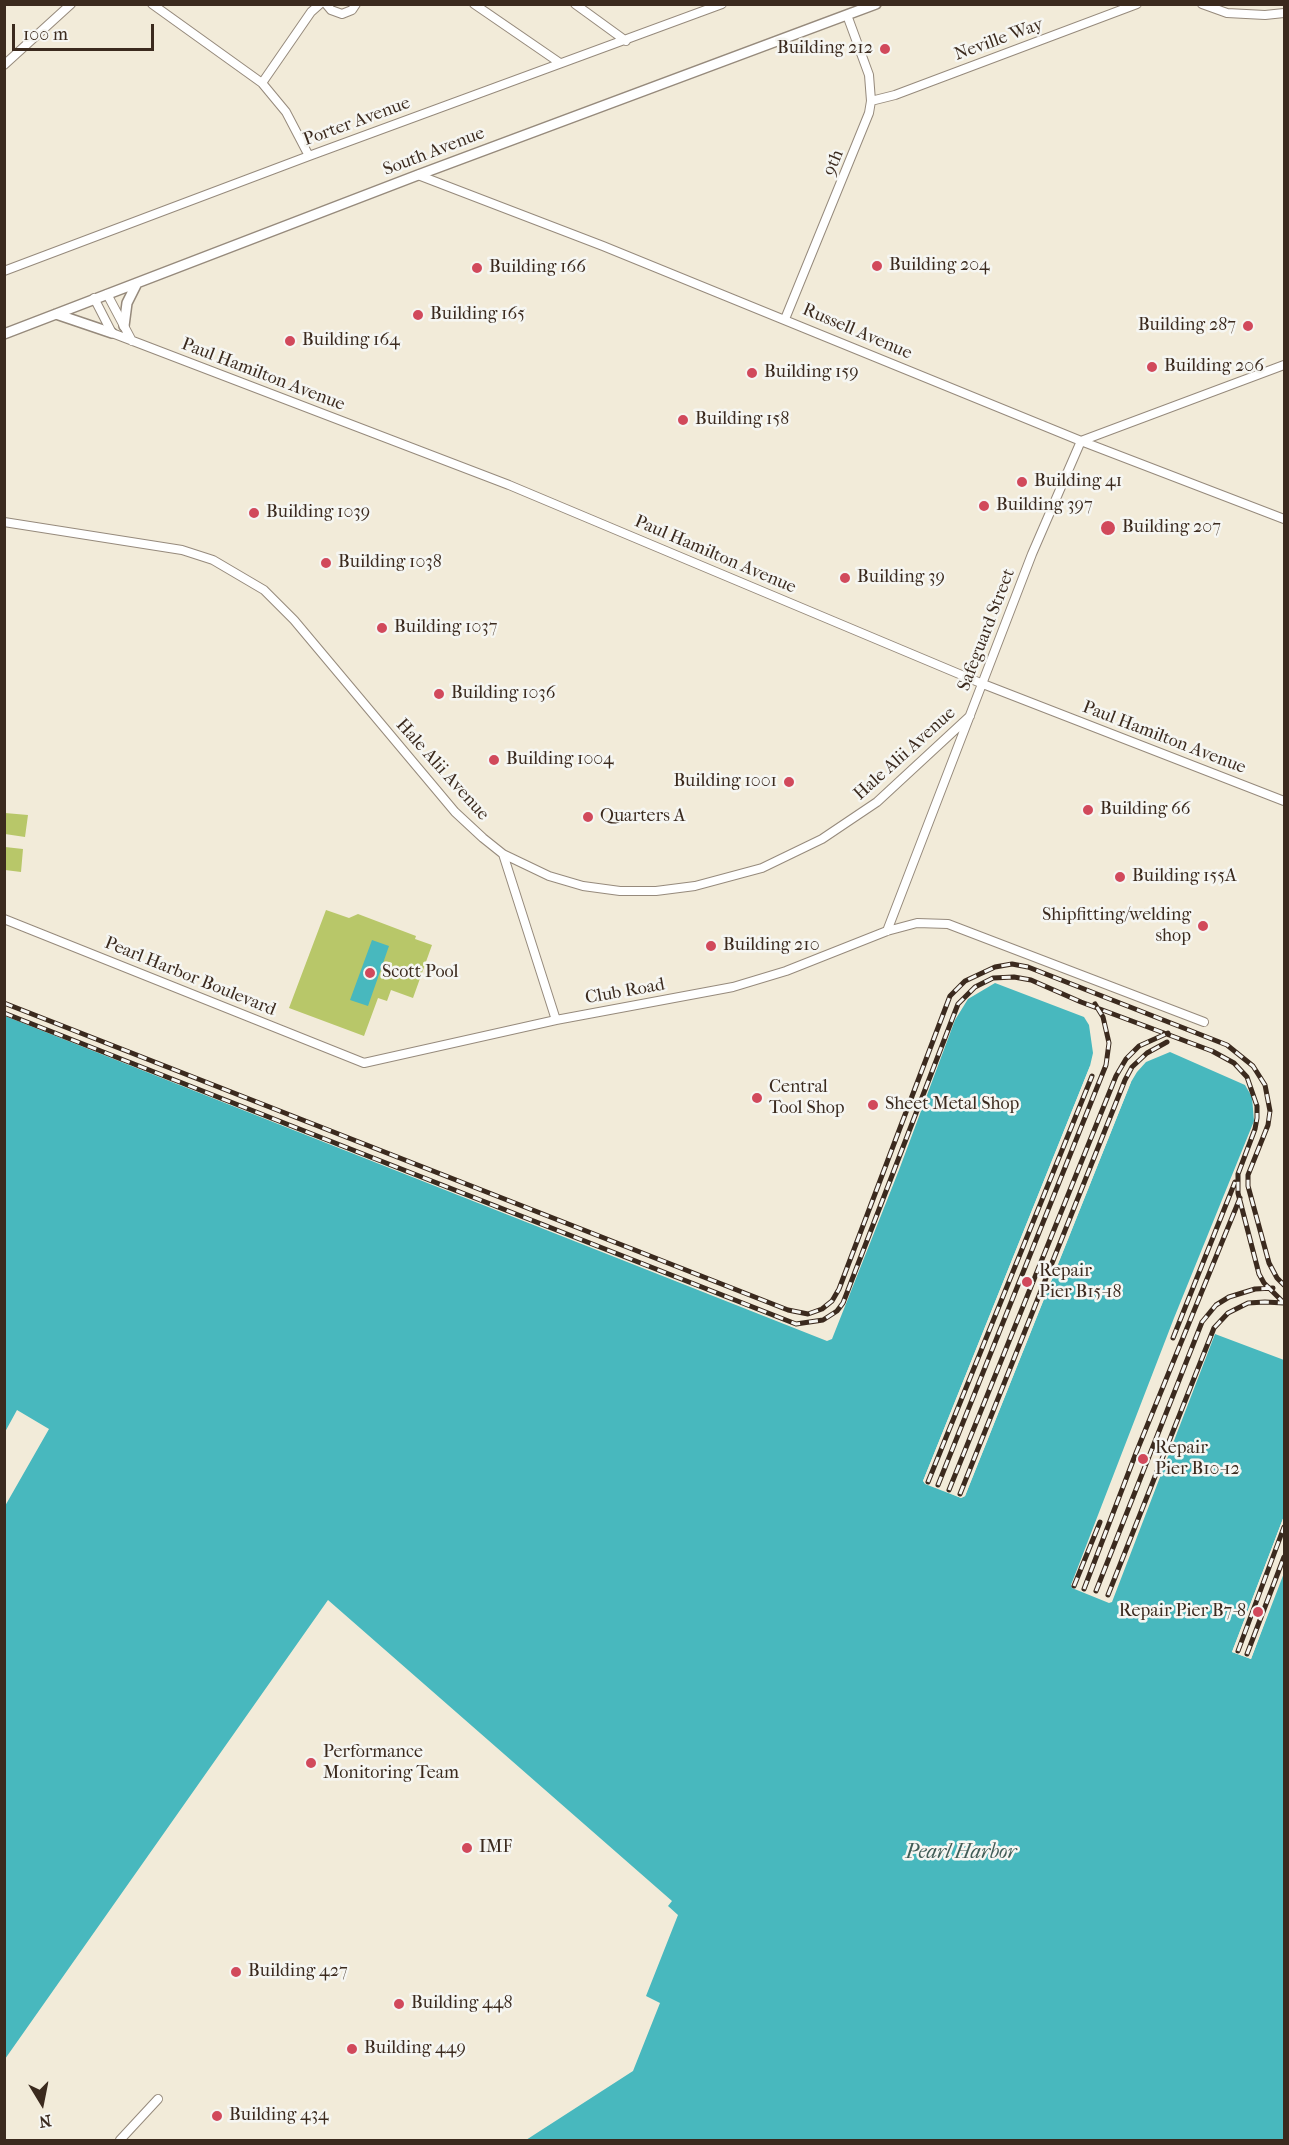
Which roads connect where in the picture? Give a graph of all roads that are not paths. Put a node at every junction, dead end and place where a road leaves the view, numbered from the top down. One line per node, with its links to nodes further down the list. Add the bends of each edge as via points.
1 (71, 4): 16 (street)
2 (152, 4): 17 (street)
3 (320, 4): 17 (street)
4 (327, 4): 5 (street, via 342,14)
5 (356, 4)
6 (474, 4): 15 (street)
7 (575, 4): 14 (street)
8 (722, 4): 14 (street, Porter Avenue)
9 (876, 4): 13 (street, South Avenue)
10 (1137, 4): 18 (street, Neville Way)
11 (1202, 4): 12 (street, via 1227,13)
12 (1284, 13)
13 (847, 15): 18 (street, 9th, via 868,75); 20 (street, South Avenue)
14 (626, 41): 15 (street, Porter Avenue)
15 (560, 63): 19 (street, Porter Avenue)
16 (4, 65)
17 (262, 83): 19 (street, via 285,112)
18 (871, 101): 26 (street, 9th, via 866,126)
19 (309, 156): 21 (street, Porter Avenue)
20 (418, 175): 22 (street, South Avenue); 26 (street, Russell Avenue)
21 (4, 271)
22 (137, 283): 23 (street, South Avenue); 27 (street, via 127,303)
23 (107, 294): 24 (street, South Avenue); 27 (street)
24 (94, 298): 25 (street, South Avenue); 28 (street)
25 (56, 314): 28 (street); 29 (street, South Avenue)
26 (785, 319): 32 (street, Russell Avenue)
27 (124, 326): 30 (street)
28 (112, 333): 30 (street, Paul Hamilton Avenue)
29 (4, 334)
30 (132, 341): 35 (street, Paul Hamilton Avenue, via 508,485)
31 (1284, 365): 32 (street)
32 (1082, 441): 33 (street, Russell Avenue); 35 (street, Safeguard Street, via 1032,554)
33 (1284, 519)
34 (4, 522): 38 (street, Hale Alii Avenue, via 182,550 213,560 264,590 294,620 455,812)
35 (983, 684): 36 (street, Safeguard Street); 37 (street, Paul Hamilton Avenue)
36 (970, 716): 38 (street, Hale Alii Avenue, via 878,802 822,839 762,868 695,886 620,891 549,876); 40 (street, Safeguard Street)
37 (1284, 801)
38 (503, 854): 41 (street)
39 (4, 919): 43 (street, Pearl Harbor Boulevard)
40 (886, 931): 41 (street, Club Road, via 786,971 733,987); 42 (street, Club Road, via 917,923 948,924)
41 (556, 1020): 43 (street, Club Road)
42 (1204, 1022)
43 (364, 1063)
44 (158, 2099): 45 (street)
45 (120, 2140)

